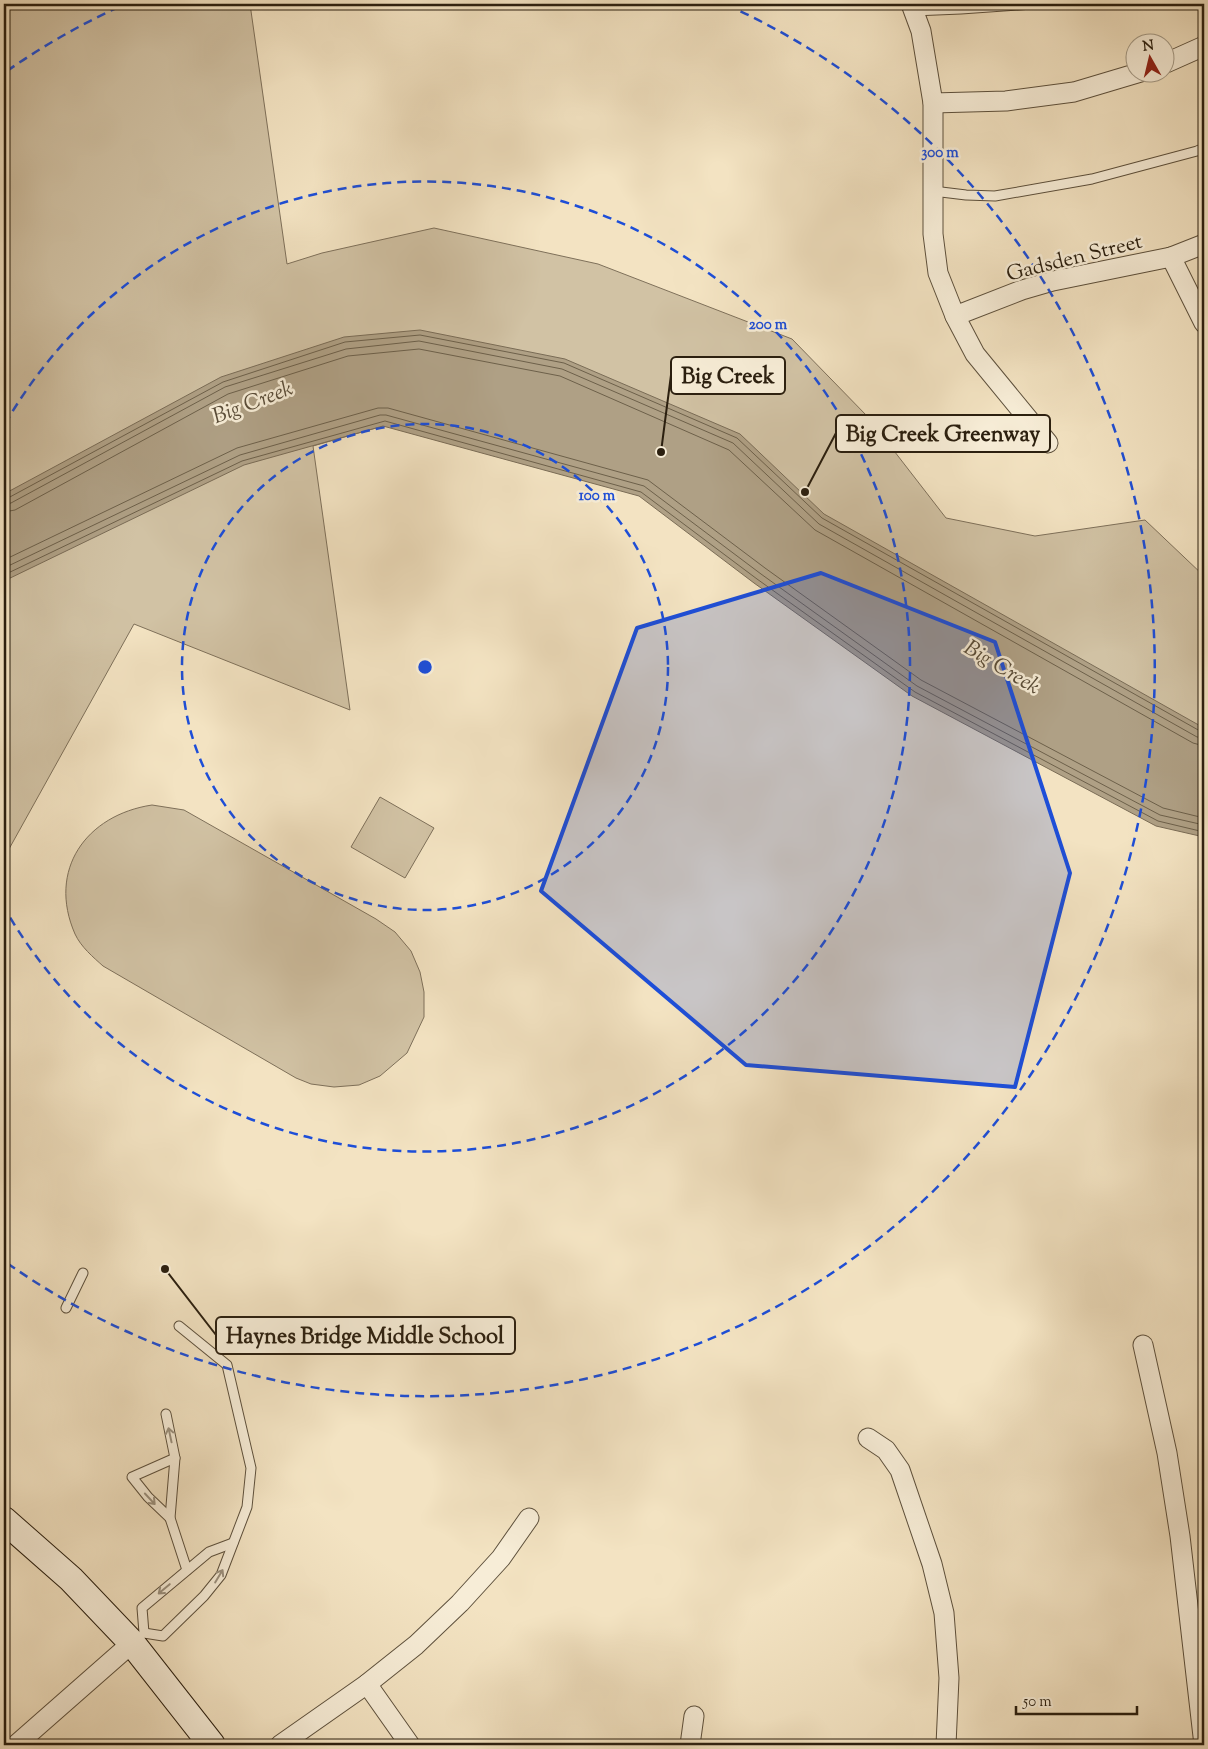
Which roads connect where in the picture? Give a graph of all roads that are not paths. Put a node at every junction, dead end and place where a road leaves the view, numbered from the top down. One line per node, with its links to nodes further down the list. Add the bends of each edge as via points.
1 (1032, 4): 2 (lane, via 961,9)
2 (912, 7): 6 (street)
3 (1204, 46): 4 (street)
4 (1176, 59)
5 (1126, 77): 6 (street, via 1074,92 1006,101)
6 (934, 103): 8 (street)
7 (1204, 148): 8 (lane, via 1092,179 995,196)
8 (933, 191): 11 (street, via 933,234 938,273)
9 (1204, 244): 10 (street, Gadsden Street)
10 (1171, 257): 11 (street, Gadsden Street, via 1045,283); 12 (street)
11 (955, 316): 13 (street, via 975,354)
12 (1204, 322)
13 (1048, 443)
14 (84, 1273): 15 (lane)
15 (66, 1308)
16 (179, 1326): 24 (lane, via 227,1365 251,1468 247,1507)
17 (1143, 1346): 35 (street, via 1167,1453 1180,1536)
18 (166, 1414): 20 (lane, one-way to 18)
19 (868, 1438): 34 (street, via 886,1450 900,1470 932,1564 944,1613 949,1678)
20 (175, 1458): 21 (lane); 21 (lane, one-way to 21, via 132,1477)
21 (170, 1518): 25 (lane)
22 (529, 1518): 27 (street, via 501,1558 460,1603)
23 (4, 1520): 26 (main road)
24 (233, 1543): 25 (lane, via 209,1552); 26 (lane, one-way to 24, via 163,1636 204,1596 221,1575)
25 (187, 1570): 26 (lane, one-way to 26, via 142,1608)
26 (138, 1638): 29 (street); 30 (main road)
27 (368, 1684): 31 (street); 32 (street)
28 (694, 1716): 33 (street)
29 (16, 1745)
30 (212, 1745)
31 (280, 1745)
32 (410, 1745)
33 (690, 1745)
34 (946, 1745)
35 (1204, 1745)

